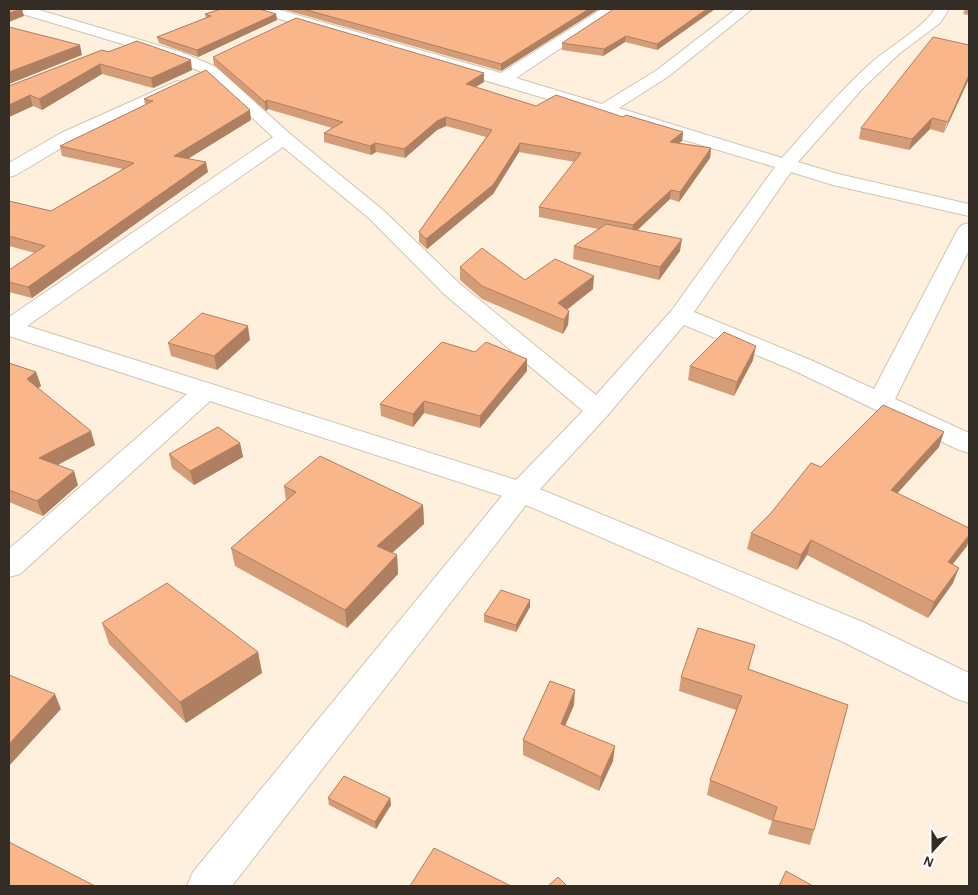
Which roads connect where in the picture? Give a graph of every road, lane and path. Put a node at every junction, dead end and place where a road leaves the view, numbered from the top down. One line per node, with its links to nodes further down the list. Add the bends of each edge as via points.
1 (21, 9): 8 (street)
2 (261, 9): 6 (street)
3 (612, 9): 11 (street)
4 (745, 9): 12 (street, via 662,73)
5 (942, 9): 14 (street, via 935,20 856,84)
6 (296, 19): 7 (street); 11 (street)
7 (278, 27)
8 (132, 42): 9 (street); 10 (street)
9 (106, 53)
10 (209, 64): 13 (street); 15 (street, via 67,137)
11 (503, 79): 12 (street)
12 (604, 110): 14 (street)
13 (284, 138): 19 (street); 22 (street, via 377,215 452,289)
14 (786, 165): 16 (street, via 878,191); 18 (street)
15 (9, 171)
16 (969, 210)
17 (969, 229): 21 (street)
18 (680, 315): 21 (street); 22 (street)
19 (9, 328): 20 (street)
20 (206, 391): 24 (street); 25 (street)
21 (881, 401): 23 (street)
22 (598, 410): 24 (street)
23 (969, 444)
24 (521, 492): 26 (street, via 853,632); 27 (street)
25 (9, 566)
26 (969, 690)
27 (207, 886)

